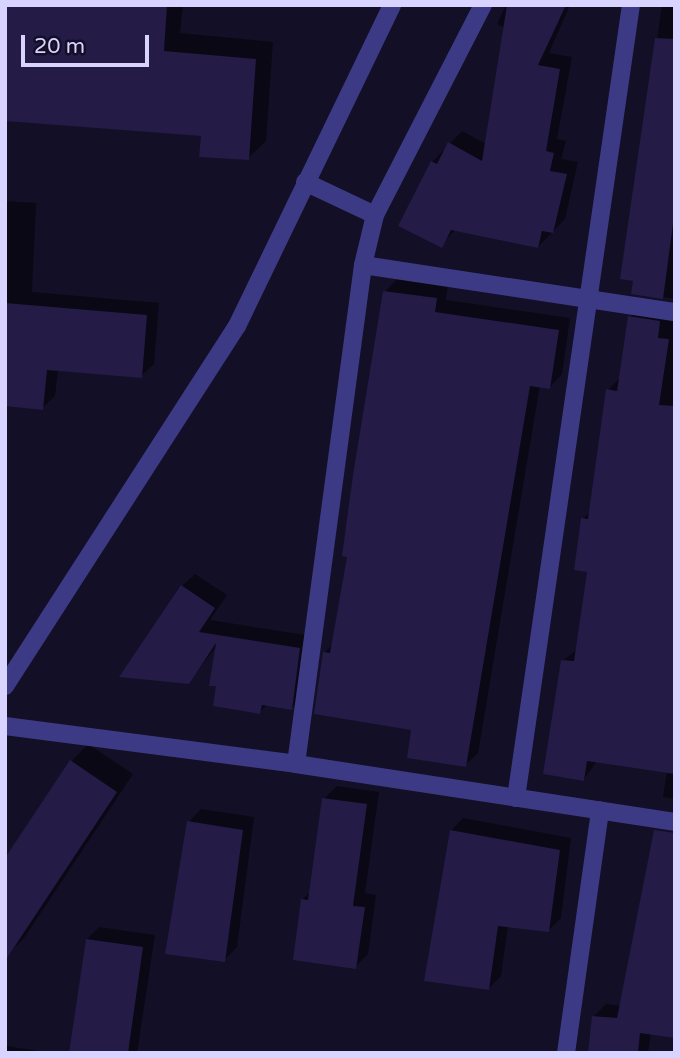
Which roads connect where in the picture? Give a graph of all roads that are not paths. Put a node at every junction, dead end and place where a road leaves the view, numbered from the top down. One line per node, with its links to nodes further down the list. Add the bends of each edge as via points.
1 (391, 5): 4 (street)
2 (483, 5): 5 (street)
3 (631, 5): 7 (street)
4 (305, 182): 5 (street); 9 (street, via 237,326)
5 (375, 215): 6 (street)
6 (363, 265): 7 (street); 11 (street)
7 (589, 300): 8 (street); 12 (street)
8 (675, 312)
9 (5, 686)
10 (5, 726): 11 (street)
11 (296, 764): 12 (street)
12 (516, 798): 13 (street)
13 (600, 810): 14 (street); 15 (street)
14 (675, 822)
15 (566, 1053)

